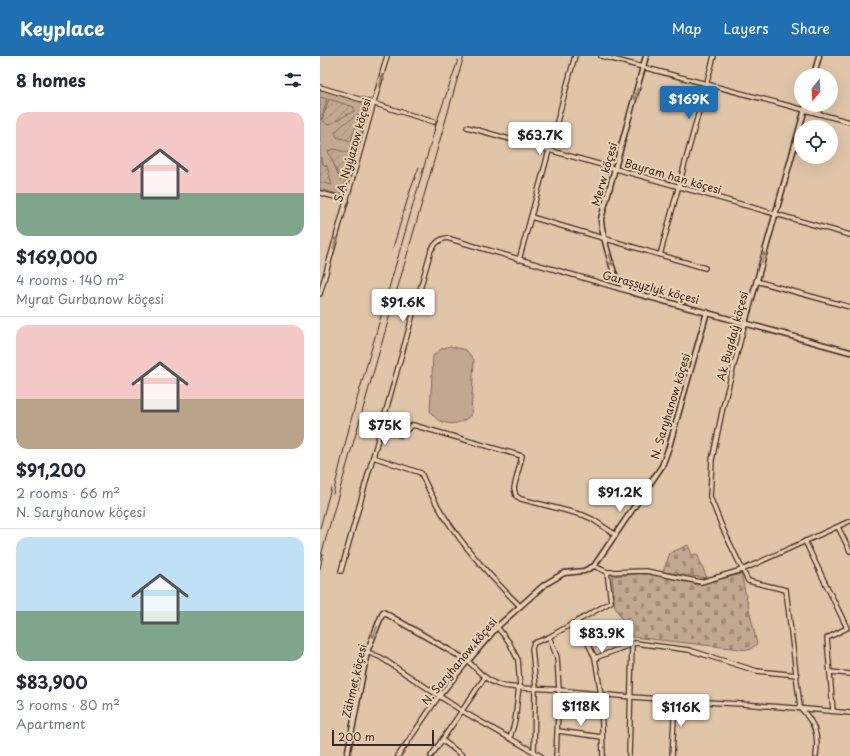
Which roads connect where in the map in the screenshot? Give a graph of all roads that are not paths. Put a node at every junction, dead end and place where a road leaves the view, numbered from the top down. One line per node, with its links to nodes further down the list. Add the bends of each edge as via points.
1 (387, 56): 11 (street, S.A. Nyýazow köçesi, one-way to 1)
2 (575, 56): 18 (street)
3 (601, 56): 7 (street)
4 (646, 56): 7 (main road, Merw köçesi)
5 (714, 56): 9 (street)
6 (819, 56): 8 (main road)
7 (643, 67): 9 (street); 19 (main road, Merw köçesi, one-way to 19)
8 (816, 68)
9 (706, 84): 12 (street); 20 (street)
10 (320, 88): 11 (street)
11 (374, 104): 15 (street); 22 (street, S.A. Nyýazow köçesi)
12 (794, 107)
13 (804, 112): 23 (main road, Ak Bugdaý köçesi)
14 (812, 112): 16 (street)
15 (434, 122)
16 (850, 122)
17 (467, 127): 18 (street, Bayram han köçesi)
18 (550, 150): 19 (street, Bayram han köçesi); 24 (street)
19 (616, 168): 20 (street, Bayram han köçesi); 26 (main road, Merw köçesi, via 601,219)
20 (679, 187): 23 (street, Bayram han köçesi); 27 (street)
21 (320, 193): 22 (street)
22 (347, 200): 32 (street, S.A. Nyýazow köçesi, one-way to 22)
23 (776, 215): 25 (street, Bayram han köçesi); 30 (main road, Ak Bugdaý köçesi, one-way to 23)
24 (531, 218): 26 (street); 28 (street)
25 (850, 235)
26 (604, 238): 27 (street); 31 (main road, Merw köçesi, one-way to 31, via 616,278)
27 (660, 255): 29 (street)
28 (520, 260): 31 (street, Garaşsyzlyk köçesi); 37 (street, Garaşsyzlyk köçesi, via 447,238 439,241 431,250)
29 (705, 268)
30 (756, 281): 33 (street); 35 (main road, Ak Bugdaý köçesi)
31 (631, 292): 34 (main road, Garaşsyzlyk köçesi)
32 (320, 294)
33 (850, 307)
34 (707, 312): 35 (main road, Garaşsyzlyk köçesi); 41 (main road, N. Saryhanow köçesi, via 662,466)
35 (745, 323): 36 (main road, Garaşsyzlyk köçesi); 45 (street, Ak Bugdaý köçesi, via 712,460 710,497)
36 (850, 352)
37 (382, 430): 38 (street); 41 (street, via 400,435 413,425 522,456 514,488 516,496 583,515)
38 (373, 457): 46 (street); 48 (street, via 421,473 430,494 470,552 493,580)
39 (850, 521): 40 (street)
40 (838, 527): 42 (street); 43 (street)
41 (616, 535): 44 (main road, N. Saryhanow köçesi)
42 (805, 541): 45 (street); 56 (street, via 847,628 827,638)
43 (850, 551)
44 (594, 566): 47 (street); 48 (main road, N. Saryhanow köçesi, via 584,571 564,573)
45 (742, 570): 47 (street, via 701,582 646,571); 58 (street, via 748,581 786,590)
46 (341, 571)
47 (607, 572): 49 (street, via 611,602)
48 (520, 606): 50 (main road, N. Saryhanow köçesi)
49 (577, 621): 51 (street); 54 (street)
50 (497, 627): 55 (main road, N. Saryhanow köçesi); 60 (street, via 509,642 518,660)
51 (549, 637): 61 (street, via 534,643 532,648); 62 (street, via 557,657)
52 (632, 644): 54 (street); 58 (street, via 689,650 757,672); 65 (street)
53 (367, 652): 55 (main road, Zähmet köçesi, one-way to 53, via 383,612); 64 (street); 76 (main road, Zähmet köçesi)
54 (596, 658): 63 (street)
55 (468, 661): 59 (street); 64 (street, N. Saryhanow köçesi)
56 (830, 672): 57 (street); 69 (street)
57 (850, 674)
58 (797, 675): 67 (street)
59 (485, 677): 60 (street, via 500,685); 68 (street)
60 (519, 687): 61 (street); 73 (street, via 516,721)
61 (535, 688): 62 (street); 75 (street)
62 (559, 690): 63 (street); 71 (street)
63 (601, 695): 65 (street); 72 (street)
64 (440, 696): 68 (street); 77 (street, N. Saryhanow köçesi)
65 (630, 698): 66 (street); 83 (street)
66 (675, 700): 67 (street); 84 (street)
67 (800, 707): 69 (street); 85 (street, via 812,721 818,741)
68 (462, 711): 73 (street); 74 (street)
69 (833, 711): 70 (street)
70 (850, 713)
71 (558, 732): 72 (street); 81 (street)
72 (602, 737): 82 (street)
73 (510, 738): 75 (street)
74 (442, 740): 78 (street); 79 (street)
75 (535, 754): 80 (street)
76 (347, 756)
77 (398, 756)
78 (431, 756)
79 (463, 756)
80 (541, 756)
81 (556, 756)
82 (603, 756)
83 (629, 756)
84 (672, 756)
85 (816, 756)

